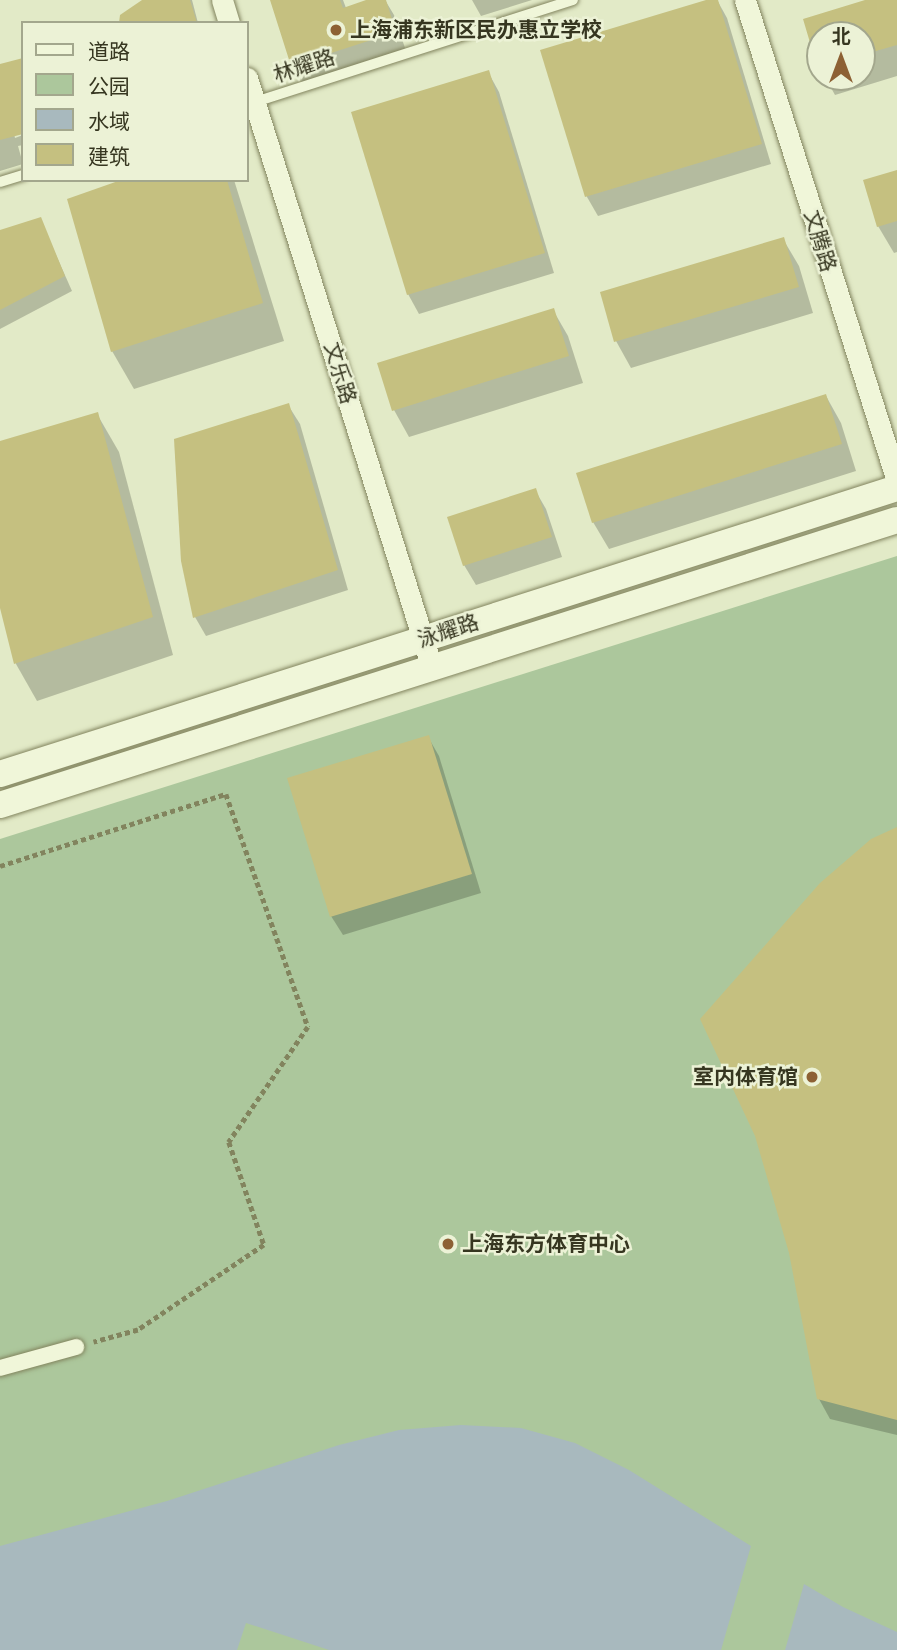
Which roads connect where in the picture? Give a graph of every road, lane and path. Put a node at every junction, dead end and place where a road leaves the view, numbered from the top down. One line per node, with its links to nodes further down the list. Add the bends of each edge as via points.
1 (222, 0): 4 (street)
2 (573, 0): 6 (lane, 林耀路)
3 (745, 0): 9 (street, 文腾路)
4 (228, 21)
5 (248, 84): 6 (street, 文乐路)
6 (251, 103): 12 (street, 文乐路)
7 (21, 175): 8 (lane)
8 (0, 182)
9 (897, 481)
10 (897, 488): 12 (street, 泳耀路)
11 (897, 520): 13 (street, 泳耀路)
12 (423, 639): 13 (street, 文乐路); 14 (street, 泳耀路)
13 (432, 668): 15 (street, 泳耀路)
14 (0, 774)
15 (0, 805)
16 (0, 866): 17 (path, via 226,794 308,1027 229,1142 264,1245 138,1330)
17 (76, 1347): 18 (street)
18 (0, 1368)

